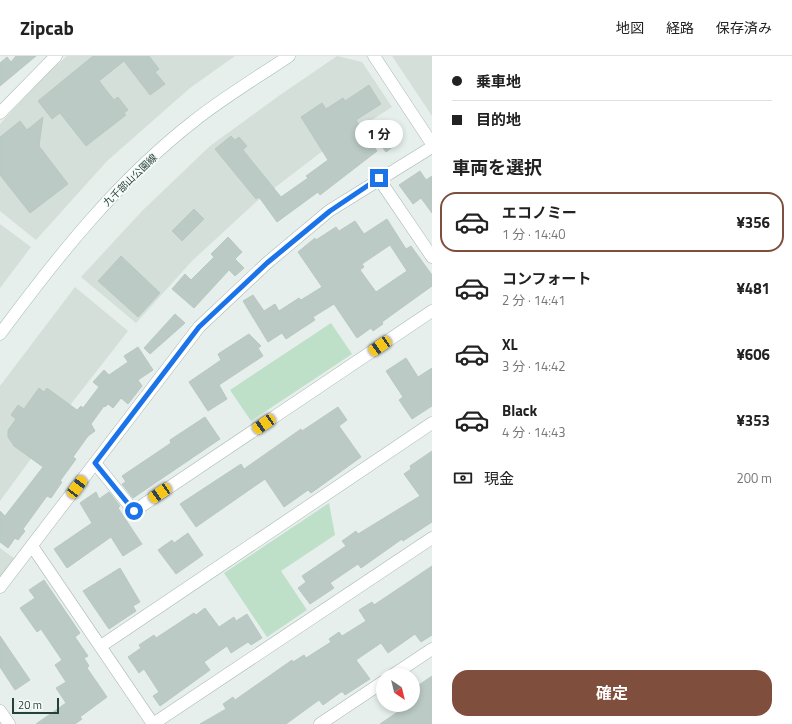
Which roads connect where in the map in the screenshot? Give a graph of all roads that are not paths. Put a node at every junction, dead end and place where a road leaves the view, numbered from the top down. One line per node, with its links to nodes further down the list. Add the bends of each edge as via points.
1 (56, 56): 4 (street)
2 (289, 56): 9 (street, 九千部山公園線, via 194,121 140,168 93,216 40,280)
3 (374, 56): 5 (street)
4 (3, 105)
5 (432, 145): 6 (street)
6 (379, 178): 7 (street); 11 (street, via 330,211 267,263 199,327)
7 (432, 257)
8 (432, 311): 11 (street, via 134,511)
9 (0, 334)
10 (432, 423): 15 (street)
11 (95, 463): 13 (street)
12 (432, 538): 21 (street)
13 (32, 546): 14 (street); 15 (street)
14 (0, 588)
15 (100, 646): 21 (street)
16 (432, 649): 17 (street)
17 (404, 668)
18 (376, 687): 22 (street)
19 (0, 711): 20 (street)
20 (8, 724)
21 (153, 724)
22 (320, 724)

